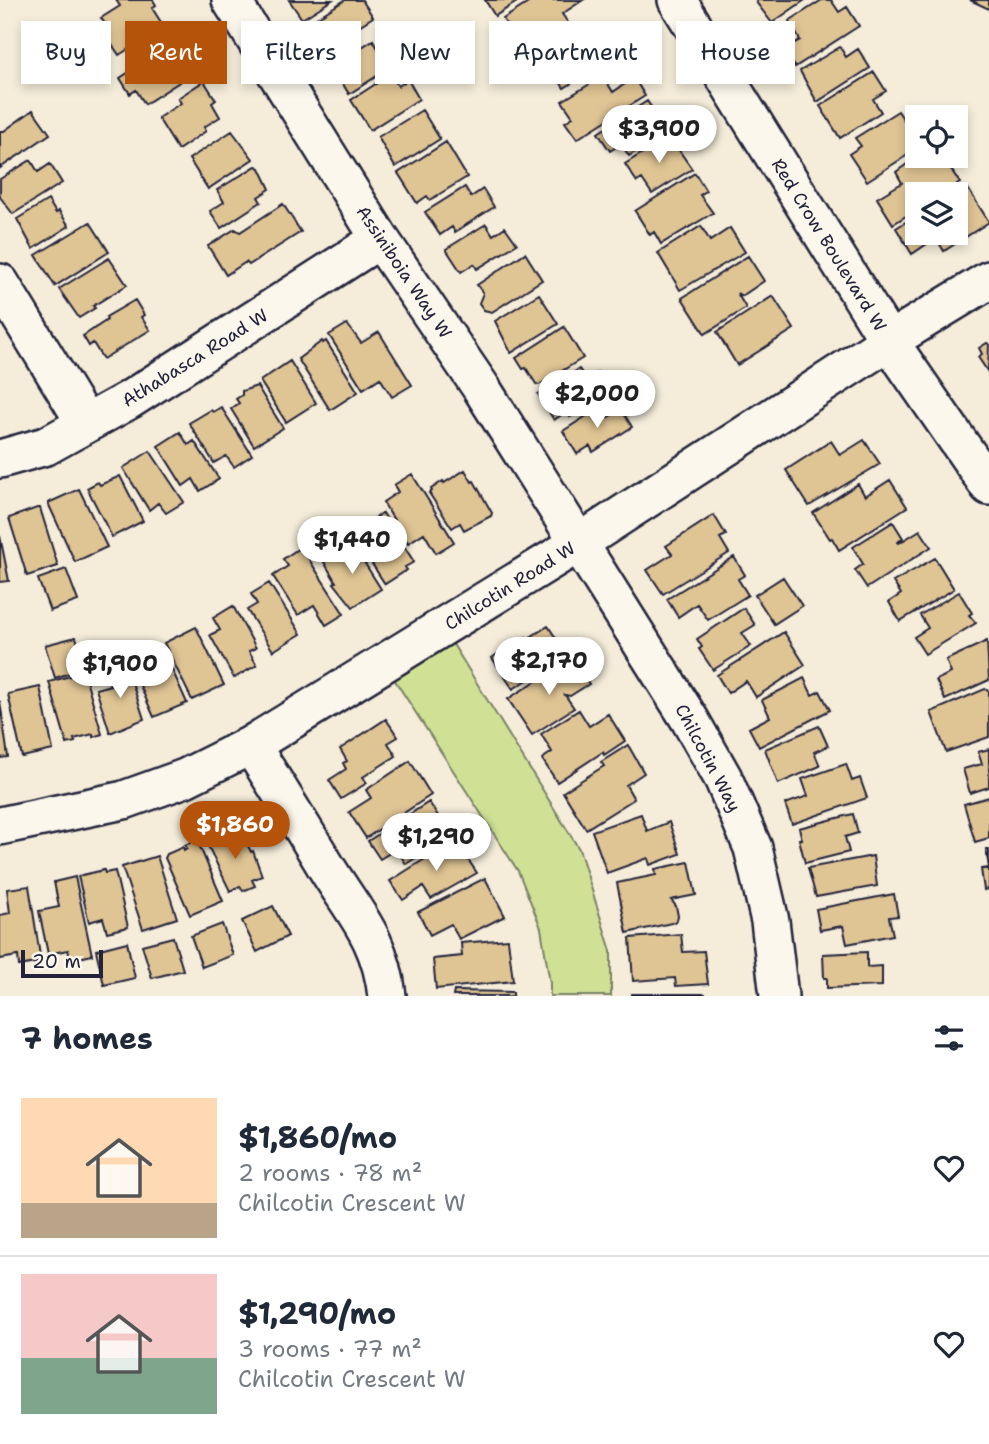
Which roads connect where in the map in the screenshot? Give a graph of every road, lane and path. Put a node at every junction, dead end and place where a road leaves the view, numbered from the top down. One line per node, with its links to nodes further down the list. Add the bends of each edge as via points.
1 (231, 0): 3 (street, Assiniboia Way W)
2 (677, 0): 6 (street, Red Crow Boulevard W)
3 (380, 239): 7 (street, Athabasca Road W); 10 (street, Assiniboia Way W)
4 (989, 280): 6 (street, Chilcotin Road W)
5 (0, 283): 7 (street)
6 (889, 341): 9 (street, Red Crow Boulevard W); 10 (street, Chilcotin Road W)
7 (86, 424): 8 (street, Athabasca Road W, via 46,446)
8 (0, 460)
9 (989, 486)
10 (579, 543): 11 (street, Chilcotin Road W); 14 (street, Chilcotin Way, via 723,778 753,848 770,921)
11 (251, 745): 12 (street, Chilcotin Road W, via 185,778 124,800); 13 (street, via 368,929 384,970)
12 (0, 826)
13 (387, 996)
14 (779, 996)

